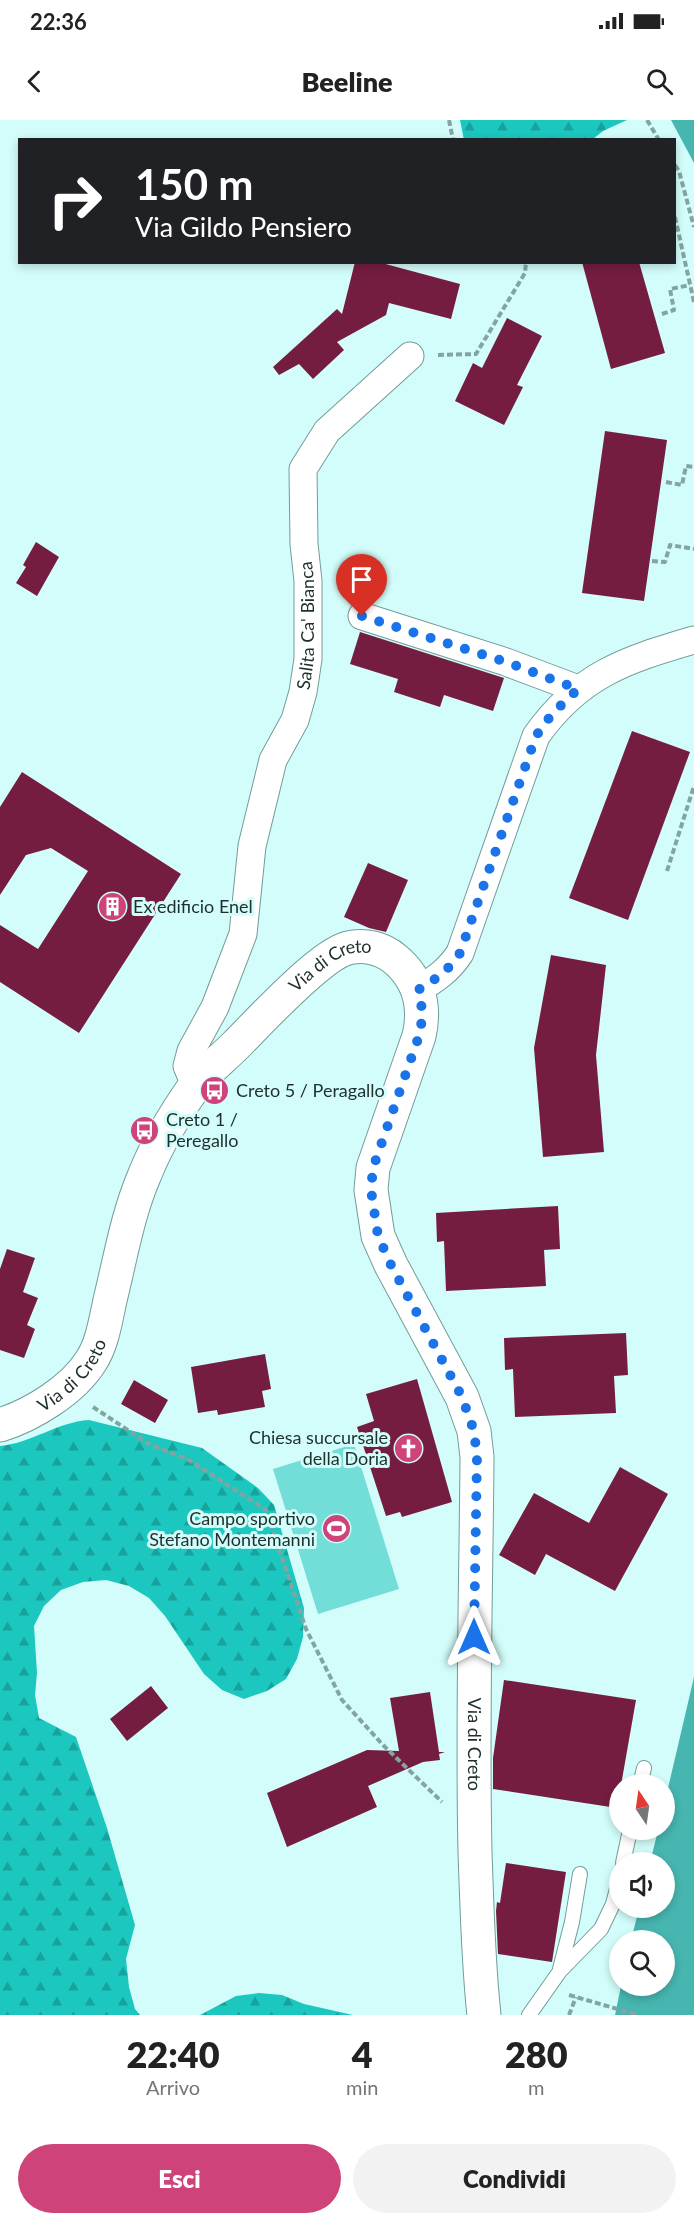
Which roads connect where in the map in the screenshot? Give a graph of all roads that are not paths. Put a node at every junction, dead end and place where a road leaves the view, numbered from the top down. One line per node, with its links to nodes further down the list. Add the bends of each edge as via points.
1 (410, 356): 6 (street, Salita Ca' Bianca, via 327,431 303,469 308,659 303,692 295,720 273,760 252,846 243,934 215,1007 191,1051 188,1066)
2 (362, 616): 4 (street)
3 (694, 640): 4 (street, via 638,656)
4 (578, 689): 5 (street, via 536,736 460,953 450,968)
5 (418, 990): 6 (main road, Via di Creto, via 411,976 391,955 371,948 347,948 307,975); 13 (main road, Via di Creto, via 421,1028 373,1168 371,1190 378,1236 462,1397 474,1431 475,1834)
6 (195, 1085): 7 (main road, Via di Creto, via 145,1173 129,1216 99,1345 91,1361 44,1405)
7 (0, 1425)
8 (644, 1768): 9 (lane)
9 (643, 1774)
10 (580, 1875): 12 (lane)
11 (609, 1912): 12 (lane, via 601,1929)
12 (560, 1971): 14 (lane)
13 (484, 2015)
14 (529, 2015)

